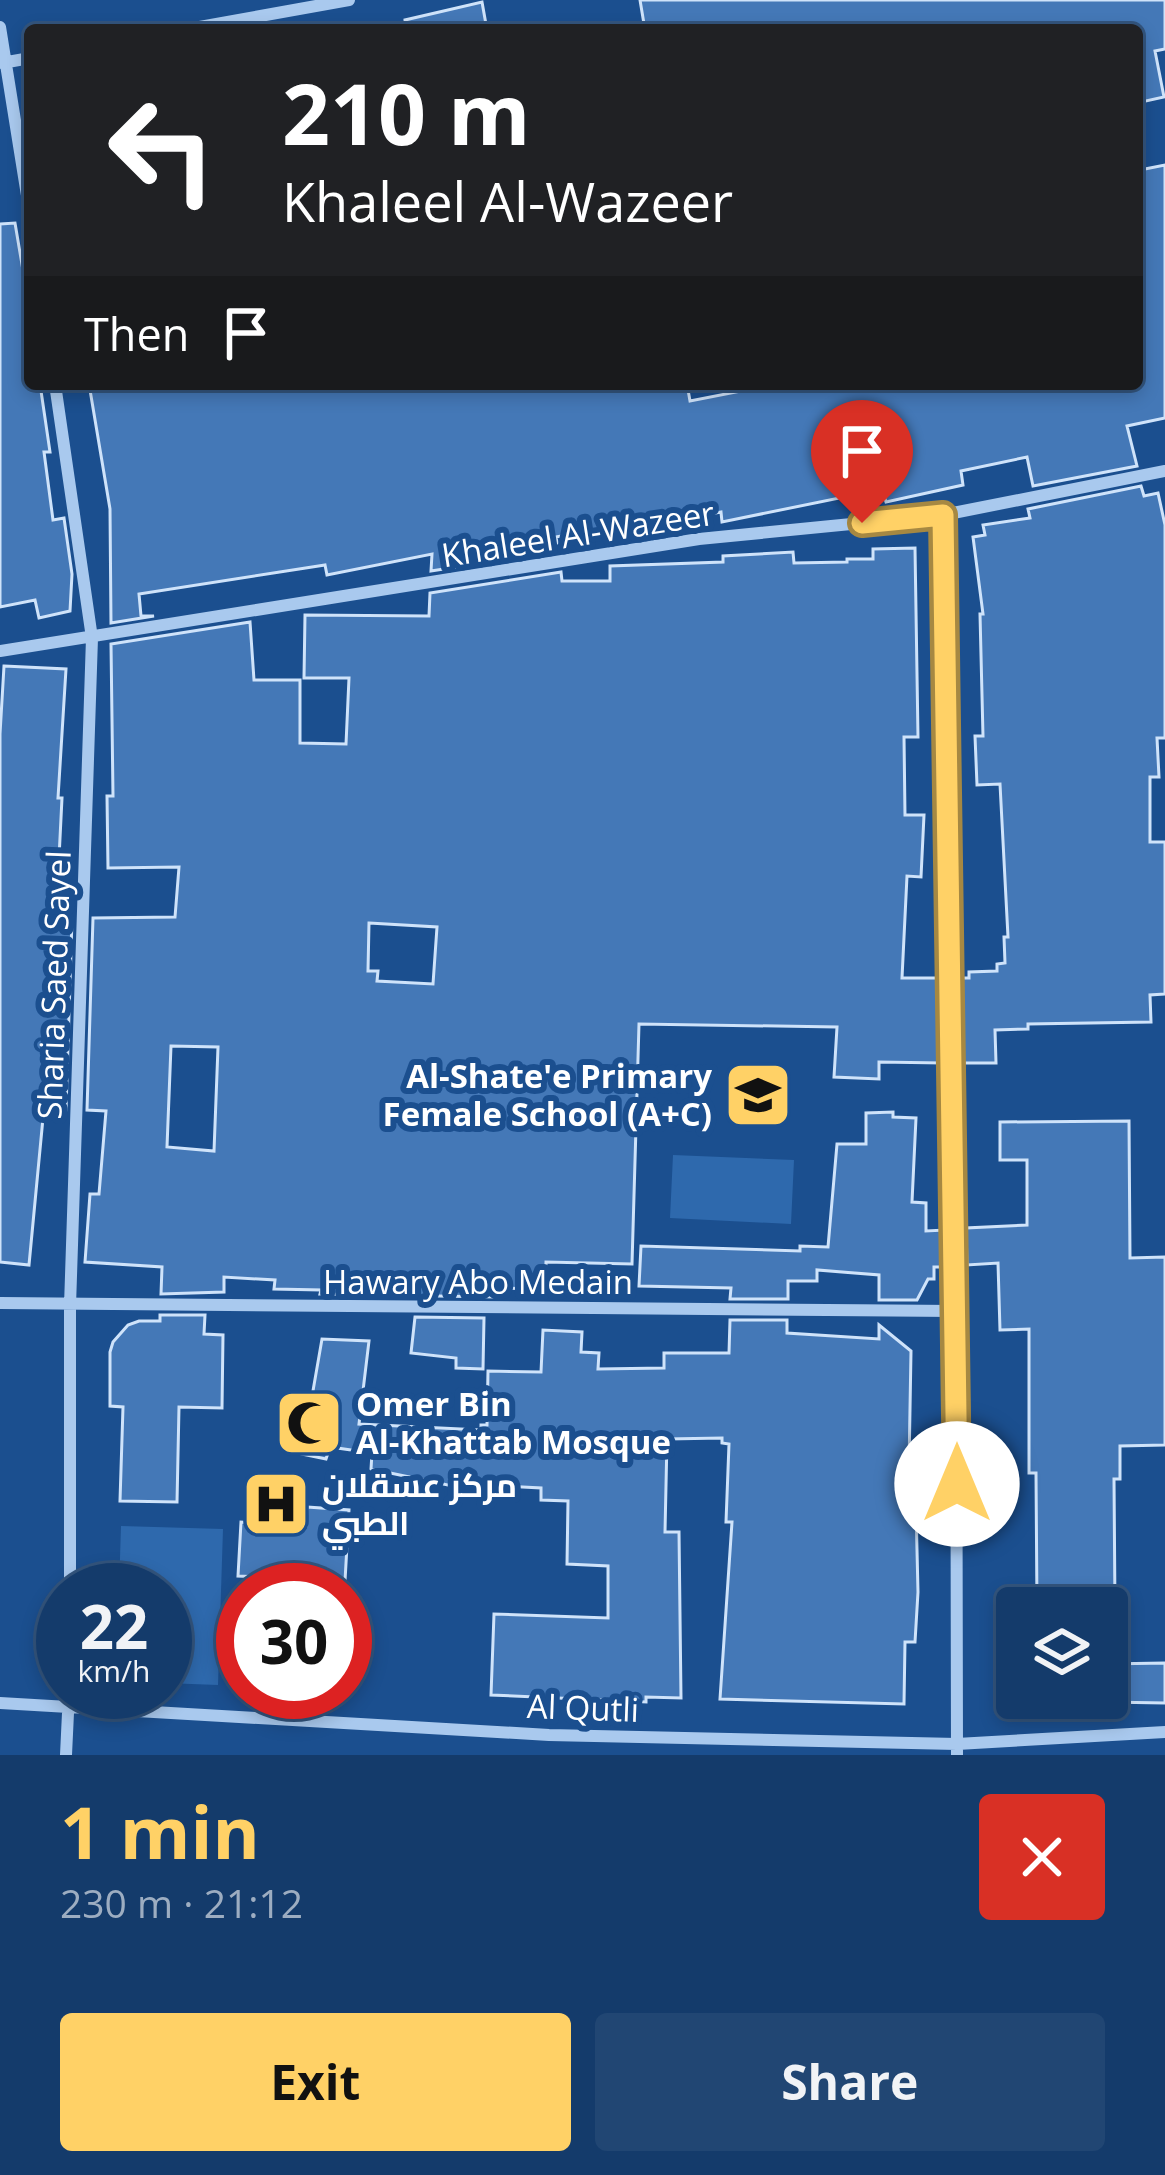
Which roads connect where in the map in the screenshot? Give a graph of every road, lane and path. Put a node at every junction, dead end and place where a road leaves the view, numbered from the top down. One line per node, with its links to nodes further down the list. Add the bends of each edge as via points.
1 (349, 0): 2 (street)
2 (216, 24)
3 (0, 27): 4 (street)
4 (4, 62): 5 (street)
5 (24, 179)
6 (56, 390): 9 (street, Sharia Saed Sayel)
7 (1165, 472): 8 (street, Khaleel Al-Wazeer)
8 (943, 515): 9 (street, Khaleel Al-Wazeer, via 699,539); 13 (street)
9 (92, 638): 10 (street, Khaleel Al-Wazeer); 12 (street, Sharia Saed Sayel)
10 (0, 651)
11 (0, 1303): 12 (street, Hawary Abo Medain)
12 (70, 1306): 13 (street, Hawary Abo Medain); 14 (street, Sharia Saed Sayel)
13 (956, 1312): 20 (street)
14 (70, 1563)
15 (36, 1701): 16 (street, Al Qutli)
16 (0, 1703)
17 (192, 1708): 20 (street, Al Qutli, via 549,1735)
18 (68, 1719): 21 (street)
19 (1165, 1732): 20 (street, Al Qutli)
20 (957, 1749)
21 (67, 1755)

